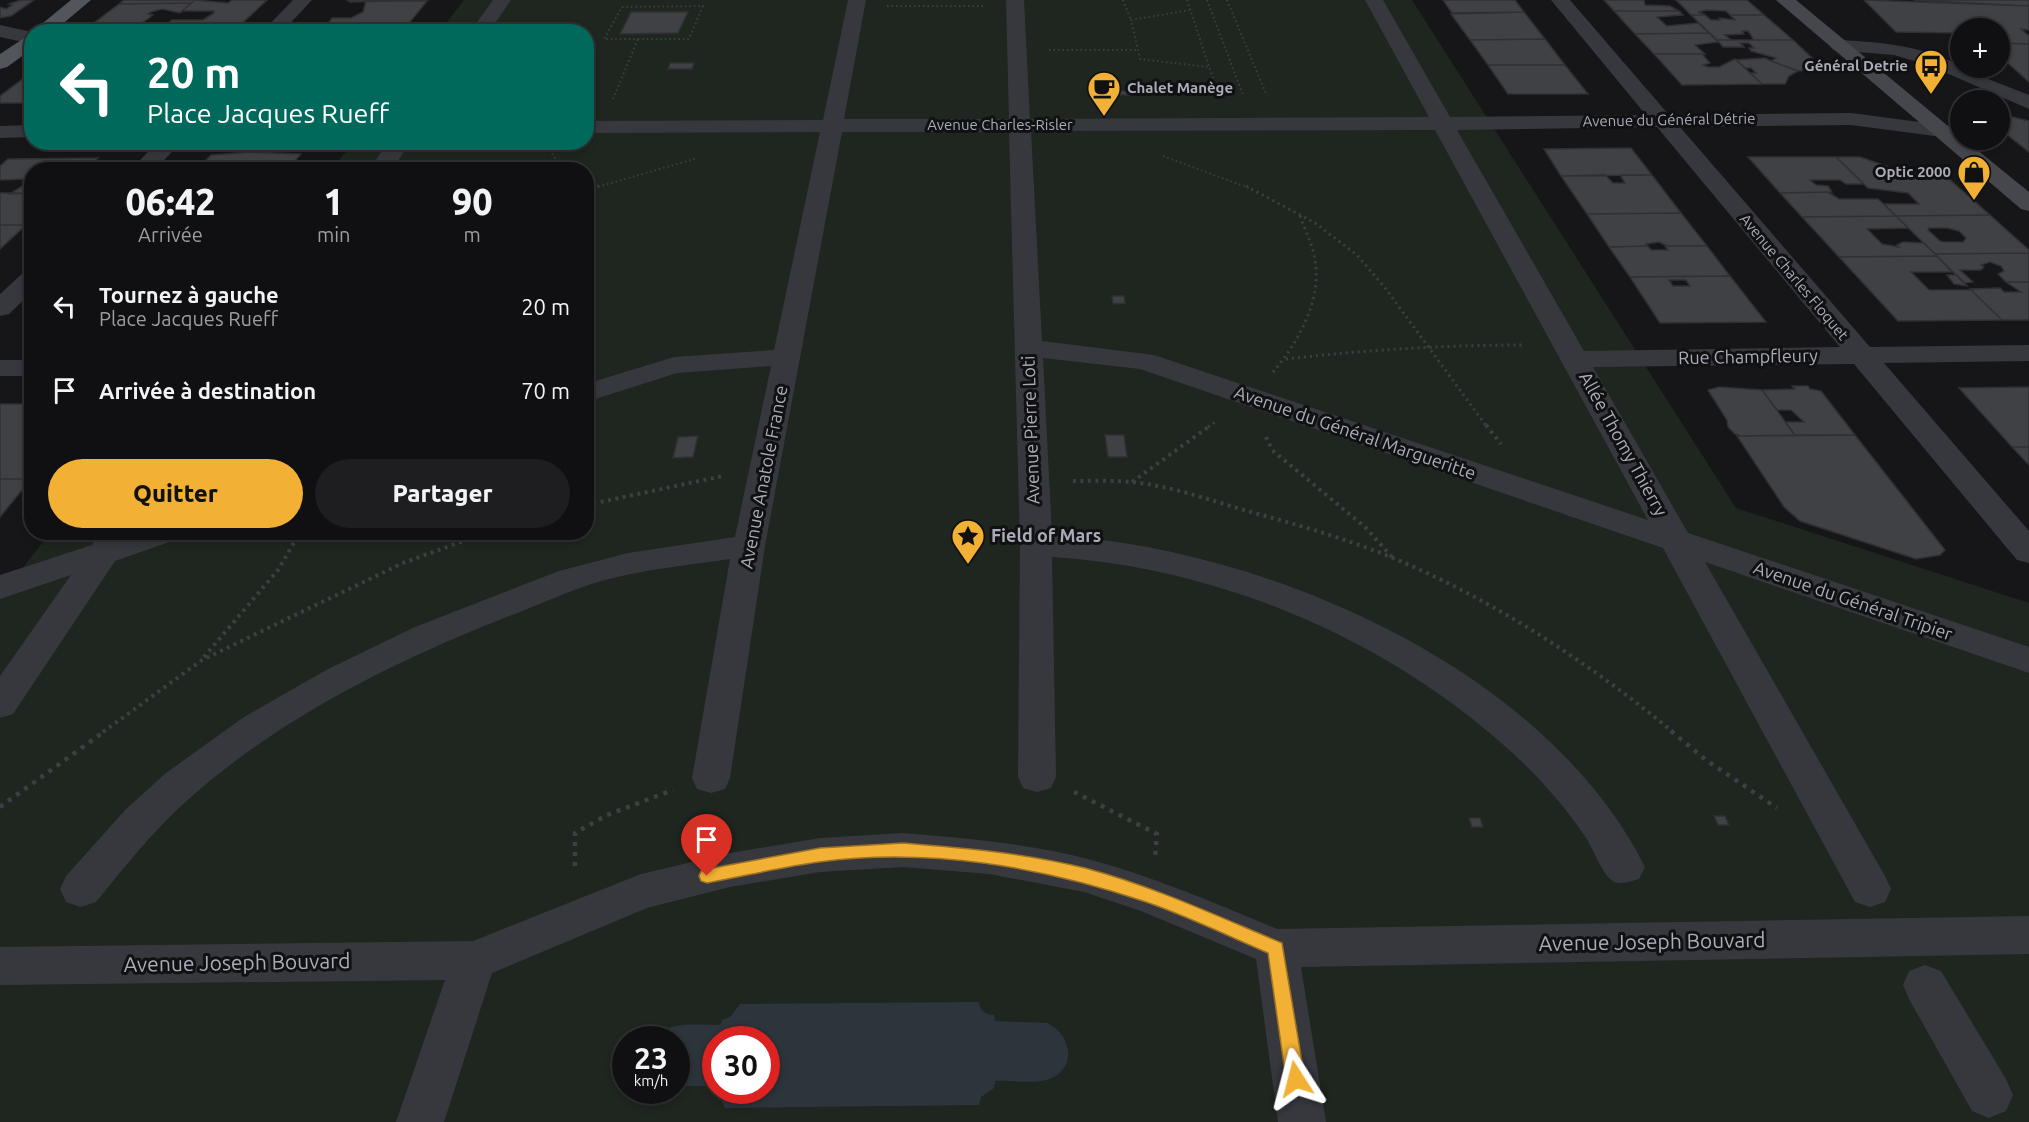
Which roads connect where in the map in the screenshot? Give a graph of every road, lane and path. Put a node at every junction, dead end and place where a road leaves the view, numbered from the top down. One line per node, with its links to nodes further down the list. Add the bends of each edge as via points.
1 (82, 0): 19 (main road)
2 (303, 0): 20 (street)
3 (312, 0): 21 (street)
4 (320, 0): 22 (street)
5 (502, 0): 23 (street)
6 (664, 0): 16 (path)
7 (1123, 0): 18 (path)
8 (1187, 0): 17 (path)
9 (1207, 0): 35 (path)
10 (1227, 0): 35 (path, via 1268,96)
11 (1374, 0): 38 (street, Allée Thomy Thierry)
12 (1560, 0): 37 (street, Avenue Charles Floquet)
13 (1785, 0): 28 (main road)
14 (857, 3): 15 (path); 41 (street, Avenue Anatole France)
15 (1015, 3): 29 (street, Avenue Pierre Loti)
16 (660, 7): 26 (path, via 622,7 604,39); 26 (path, via 703,6 689,39)
17 (1190, 10): 18 (path); 32 (path)
18 (1131, 20): 30 (path)
19 (51, 24)
20 (279, 24)
21 (289, 24)
22 (297, 24)
23 (485, 24)
24 (0, 31): 25 (street)
25 (24, 36)
26 (639, 39): 42 (path)
27 (24, 44): 31 (main road)
28 (1840, 46): 33 (main road); 34 (street, via 1896,49 1935,61)
29 (1017, 50): 30 (path); 40 (street, Avenue Pierre Loti)
30 (1138, 50): 32 (path, via 1140,59)
31 (0, 63)
32 (1209, 67): 35 (path, via 1218,96)
33 (1903, 98): 36 (street, Avenue du Général Détrie); 44 (main road)
34 (2029, 103)
35 (1250, 115): 38 (street, Avenue Charles-Risler); 40 (street, Avenue Charles-Risler)
36 (1869, 118): 37 (street, Avenue du Général Détrie); 44 (street, Avenue du Général Détrie)
37 (1662, 120): 39 (street, Avenue du Général Détrie); 57 (street, Avenue Charles Floquet)
38 (1443, 123): 39 (street, Avenue Charles-Risler); 55 (street, Allée Thomy Thierry)
39 (1486, 123)
40 (1018, 125): 41 (street, Avenue Charles-Risler); 53 (street, Avenue Pierre Loti)
41 (833, 126): 42 (street, Avenue Charles-Risler); 58 (street, Avenue Anatole France)
42 (594, 127)
43 (24, 131): 45 (street)
44 (1942, 131): 49 (main road)
45 (0, 132)
46 (162, 150): 48 (street)
47 (1160, 155): 50 (path, via 1205,168)
48 (150, 162)
49 (2029, 204)
50 (1299, 215): 54 (path, via 1358,255 1395,297); 59 (path, via 1316,264 1301,327)
51 (24, 286): 52 (street)
52 (0, 308)
53 (1028, 348): 63 (street, Avenue du Général Margueritte, via 1144,361); 65 (street, Avenue Pierre Loti)
54 (1429, 349): 55 (path, via 1445,345); 59 (path, via 1379,348); 67 (path)
55 (1571, 352): 57 (street, Rue Champfleury); 72 (street, Allée Thomy Thierry)
56 (2029, 353): 57 (street, Rue Champfleury)
57 (1860, 356): 76 (street, Avenue Charles Floquet)
58 (788, 357): 62 (street, via 674,365); 64 (street, Avenue Anatole France)
59 (1286, 358): 63 (path)
60 (24, 368): 61 (street)
61 (0, 369)
62 (594, 391)
63 (1249, 398): 66 (path); 67 (street, Avenue du Général Margueritte); 77 (path, via 1272,450 1365,527)
64 (766, 467): 68 (path); 75 (street, Avenue Anatole France)
65 (1034, 480): 66 (path); 74 (street, Avenue Pierre Loti)
66 (1132, 482): 77 (path, via 1292,522)
67 (1543, 496): 72 (street, Avenue du Général Margueritte)
68 (594, 503)
69 (126, 540): 73 (street)
70 (295, 540): 79 (path, via 278,570)
71 (466, 540): 79 (path, via 403,563)
72 (1678, 542): 80 (street, Avenue du Général Tripier); 90 (street, Allée Thomy Thierry)
73 (111, 543): 78 (street); 81 (street)
74 (1036, 545): 82 (street, Avenue Pierre Loti); 88 (street, via 1123,553 1252,586 1397,647 1461,689 1519,735 1574,790 1611,839)
75 (749, 546): 83 (street, Avenue Anatole France); 89 (street, via 626,564 463,619 388,653 297,703 179,784)
76 (2029, 552)
77 (1393, 558): 85 (path, via 1557,646 1634,700 1706,760)
78 (2, 587)
79 (202, 660): 84 (path)
80 (2029, 660)
81 (0, 704)
82 (1037, 777): 86 (path, via 1157,834)
83 (711, 778): 87 (path, via 607,815 575,833)
84 (0, 807)
85 (1785, 814)
86 (1155, 857)
87 (575, 866)
88 (1624, 867)
89 (81, 889)
90 (1870, 889)
91 (2029, 935): 92 (street, Avenue Joseph Bouvard)
92 (1276, 948): 93 (street, via 1152,897 1084,875 989,857 903,850 820,855 730,870 663,887 575,917); 98 (street)
93 (474, 960): 94 (street, Avenue Joseph Bouvard); 97 (street)
94 (0, 966)
95 (1926, 986): 96 (street)
96 (1989, 1095)
97 (420, 1122)
98 (1302, 1122)

